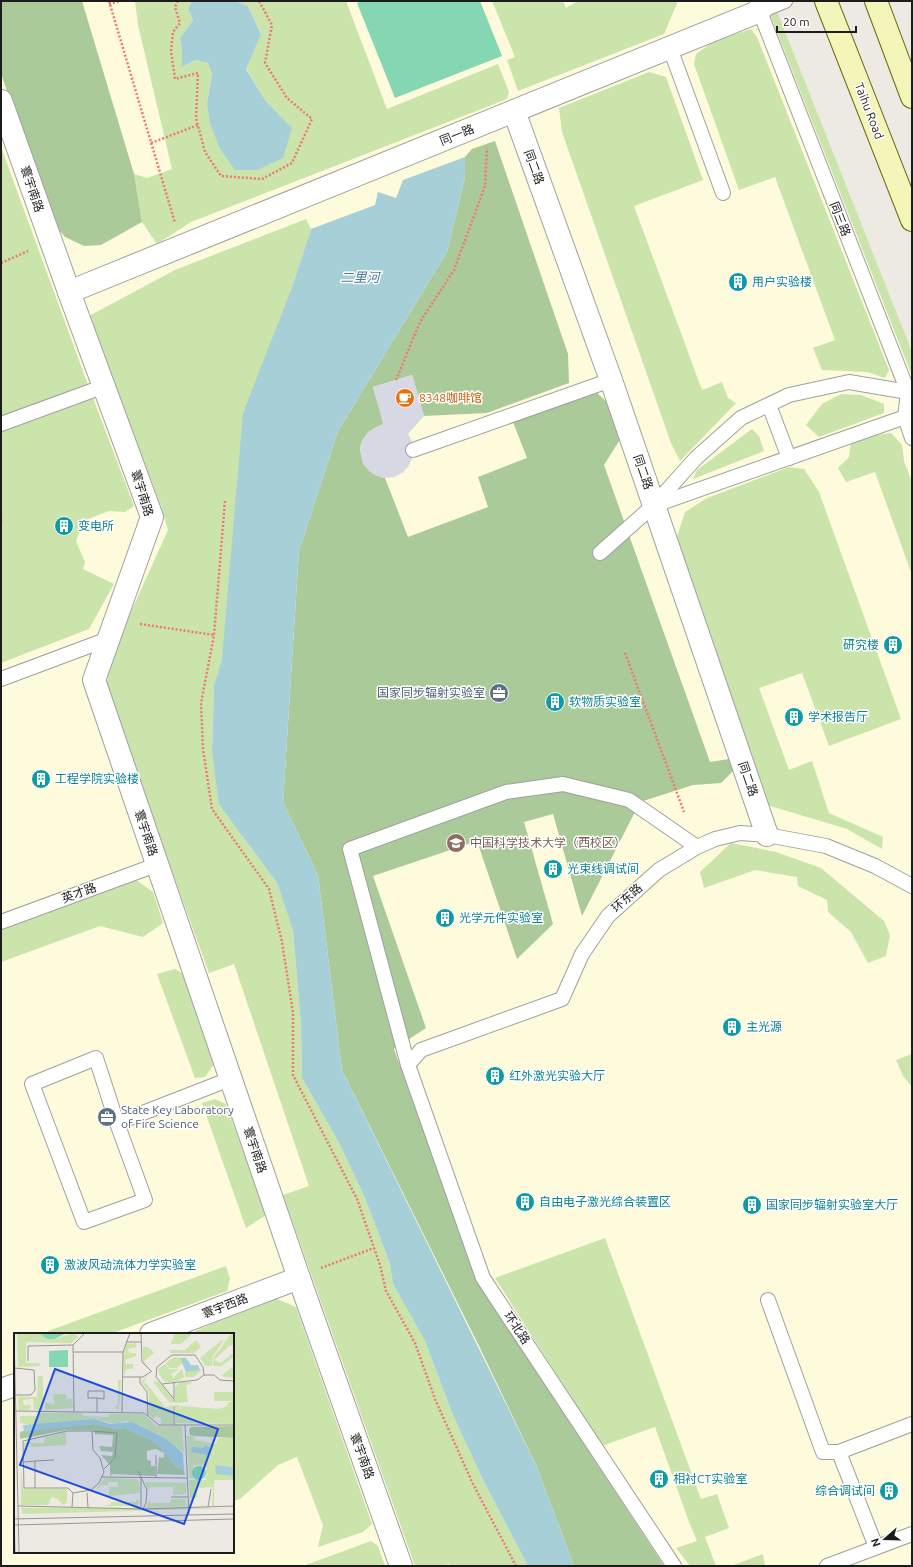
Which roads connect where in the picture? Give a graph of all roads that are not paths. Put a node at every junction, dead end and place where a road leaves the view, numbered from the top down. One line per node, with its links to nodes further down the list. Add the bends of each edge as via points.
1 (785, 1): 4 (lane)
2 (826, 1): 10 (main road, Taihu Road)
3 (876, 1): 6 (main road)
4 (758, 6): 5 (street, 同一路); 14 (lane, 同三路)
5 (670, 48): 8 (street, 同一路); 9 (lane)
6 (912, 97)
7 (1, 101): 11 (street, 寰宇南路)
8 (514, 111): 11 (street, 同一路); 12 (street, 同二路)
9 (723, 193)
10 (912, 220)
11 (69, 292): 13 (street, 寰宇南路)
12 (611, 380): 19 (lane); 21 (street, 同二路)
13 (105, 386): 17 (lane); 23 (street, 寰宇南路, via 152,517)
14 (908, 392): 15 (lane, via 849,382 789,395); 16 (lane)
15 (769, 405): 20 (lane); 21 (lane, via 741,418 696,458)
16 (904, 417): 18 (lane); 20 (lane)
17 (1, 424)
18 (912, 438)
19 (413, 450)
20 (789, 458): 21 (lane)
21 (654, 505): 22 (lane); 25 (street, 同二路)
22 (600, 553)
23 (108, 639): 24 (lane); 27 (street, 寰宇南路, via 94,680)
24 (1, 680)
25 (767, 835): 26 (lane, 环东路, via 740,833 715,839); 28 (lane, 环东路, via 826,846 875,866)
26 (697, 847): 30 (lane, 环东路, via 659,870 608,916 582,954 562,998 421,1050); 30 (lane, 环北路, via 629,800 563,784 506,792 350,849)
27 (156, 865): 29 (lane, 英才路); 31 (street, 寰宇南路)
28 (912, 886)
29 (1, 922)
30 (408, 1065): 43 (lane, 环北路, via 484,1278)
31 (230, 1079): 32 (lane); 33 (street, 寰宇南路)
32 (117, 1123): 32 (lane, via 96,1058 32,1084 84,1222 145,1200)
33 (298, 1278): 35 (street, 寰宇西路); 42 (street, 寰宇南路)
34 (768, 1300): 39 (lane, via 823,1452)
35 (153, 1333)
36 (14, 1385): 37 (street)
37 (1, 1390)
38 (912, 1424): 39 (lane)
39 (839, 1452): 41 (lane)
40 (912, 1534): 41 (lane)
41 (876, 1547): 44 (lane)
42 (401, 1566)
43 (674, 1566)
44 (827, 1566)

